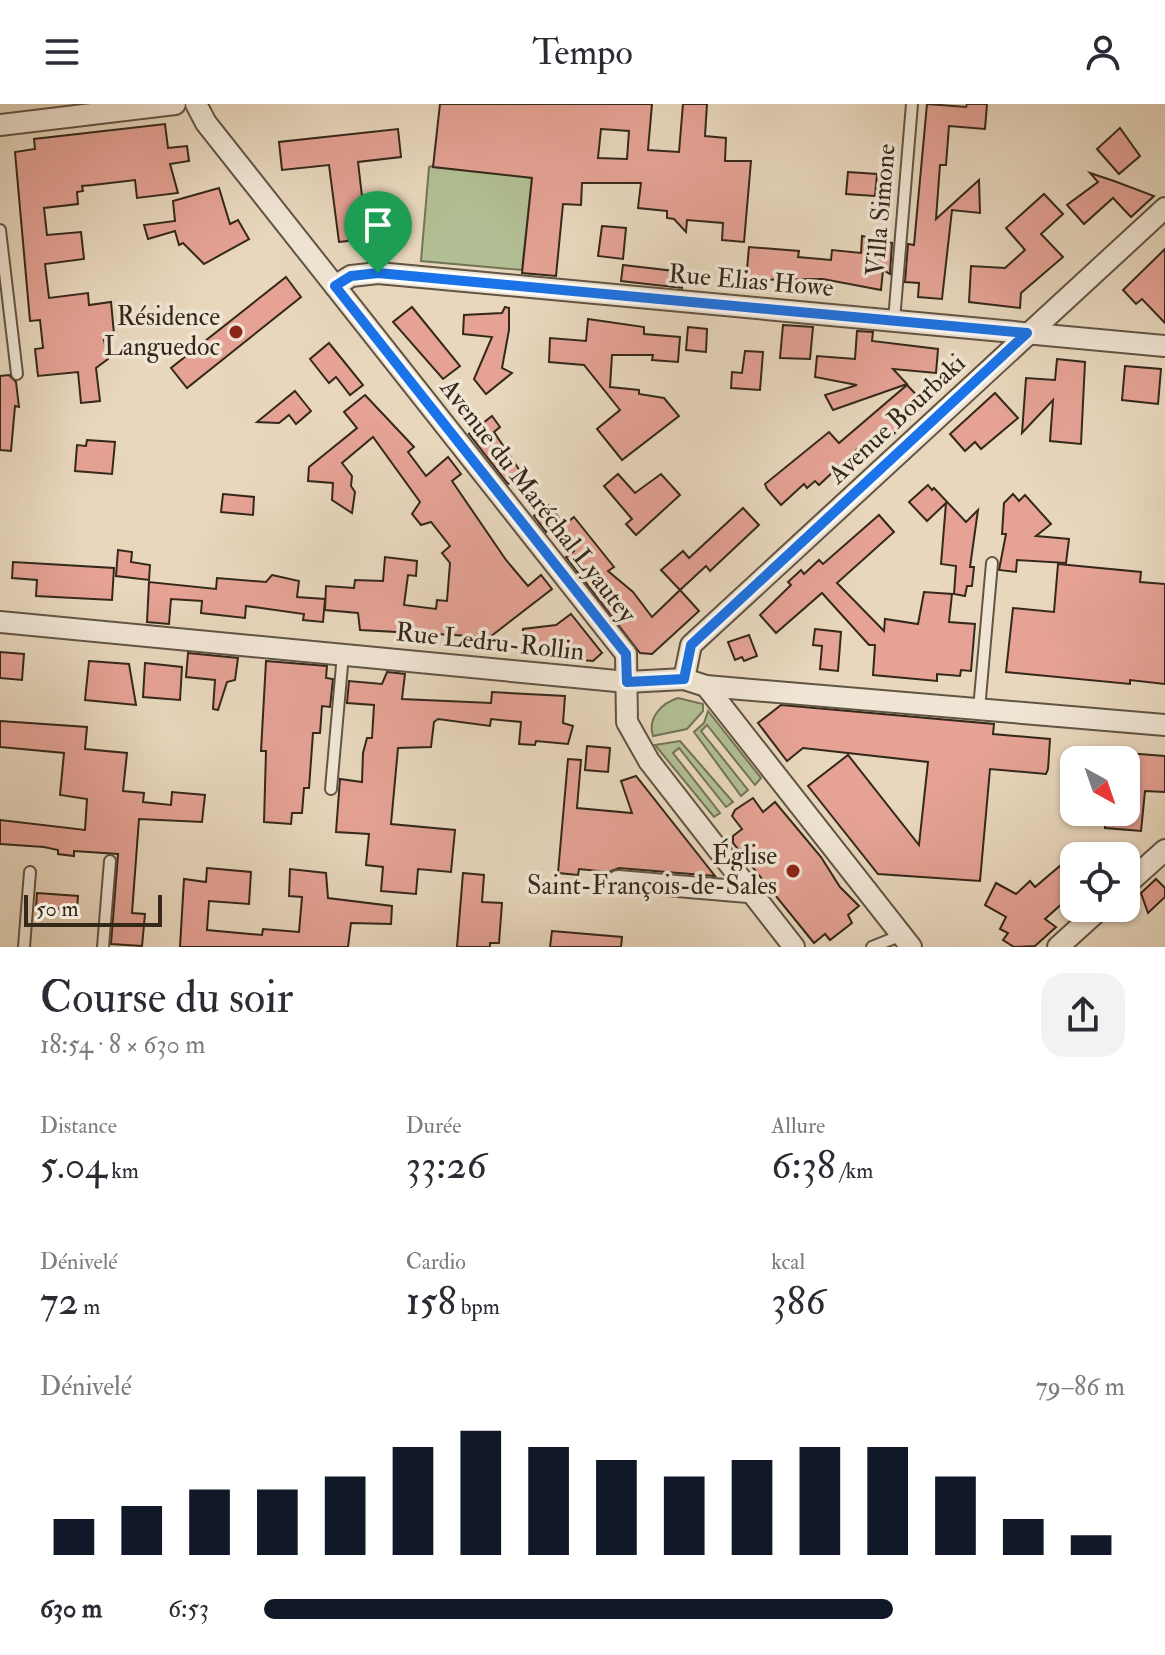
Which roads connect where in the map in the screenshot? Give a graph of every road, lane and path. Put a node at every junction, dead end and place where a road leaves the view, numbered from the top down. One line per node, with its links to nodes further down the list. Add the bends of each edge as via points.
1 (175, 104): 4 (street)
2 (196, 104): 7 (street, Avenue du Maréchal Lyautey)
3 (912, 104): 8 (lane, Villa Simone)
4 (0, 125)
5 (1165, 208): 9 (street, Avenue Bourbaki)
6 (0, 230): 11 (lane)
7 (335, 286): 8 (street, Rue Elias Howe, via 351,276 378,273); 16 (street, Avenue du Maréchal Lyautey, via 626,654)
8 (894, 320): 9 (street, Rue Elias Howe)
9 (1027, 333): 10 (street, Rue Elias Howe); 15 (street, Avenue Bourbaki, via 691,645)
10 (1165, 346)
11 (17, 374)
12 (992, 563): 18 (lane)
13 (0, 622): 14 (street, Rue Ledru-Rollin)
14 (343, 654): 16 (street, Rue Ledru-Rollin); 20 (lane)
15 (684, 679): 16 (street, Rue Ledru-Rollin); 17 (street, Rue Ledru-Rollin)
16 (627, 682): 26 (street, Avenue du Maréchal Lyautey, via 627,722 649,761)
17 (706, 686): 18 (street, Rue Ledru-Rollin); 28 (street)
18 (979, 709): 19 (street, Rue Ledru-Rollin)
19 (1165, 725)
20 (331, 789)
21 (1165, 850): 24 (street)
22 (110, 861): 30 (lane)
23 (30, 872): 29 (lane)
24 (1140, 872)
25 (618, 881): 26 (street)
26 (748, 892): 31 (street, Avenue du Maréchal Lyautey)
27 (1086, 922): 33 (street)
28 (906, 941): 32 (lane)
29 (24, 947)
30 (103, 947)
31 (794, 947)
32 (872, 947)
33 (1058, 947)

